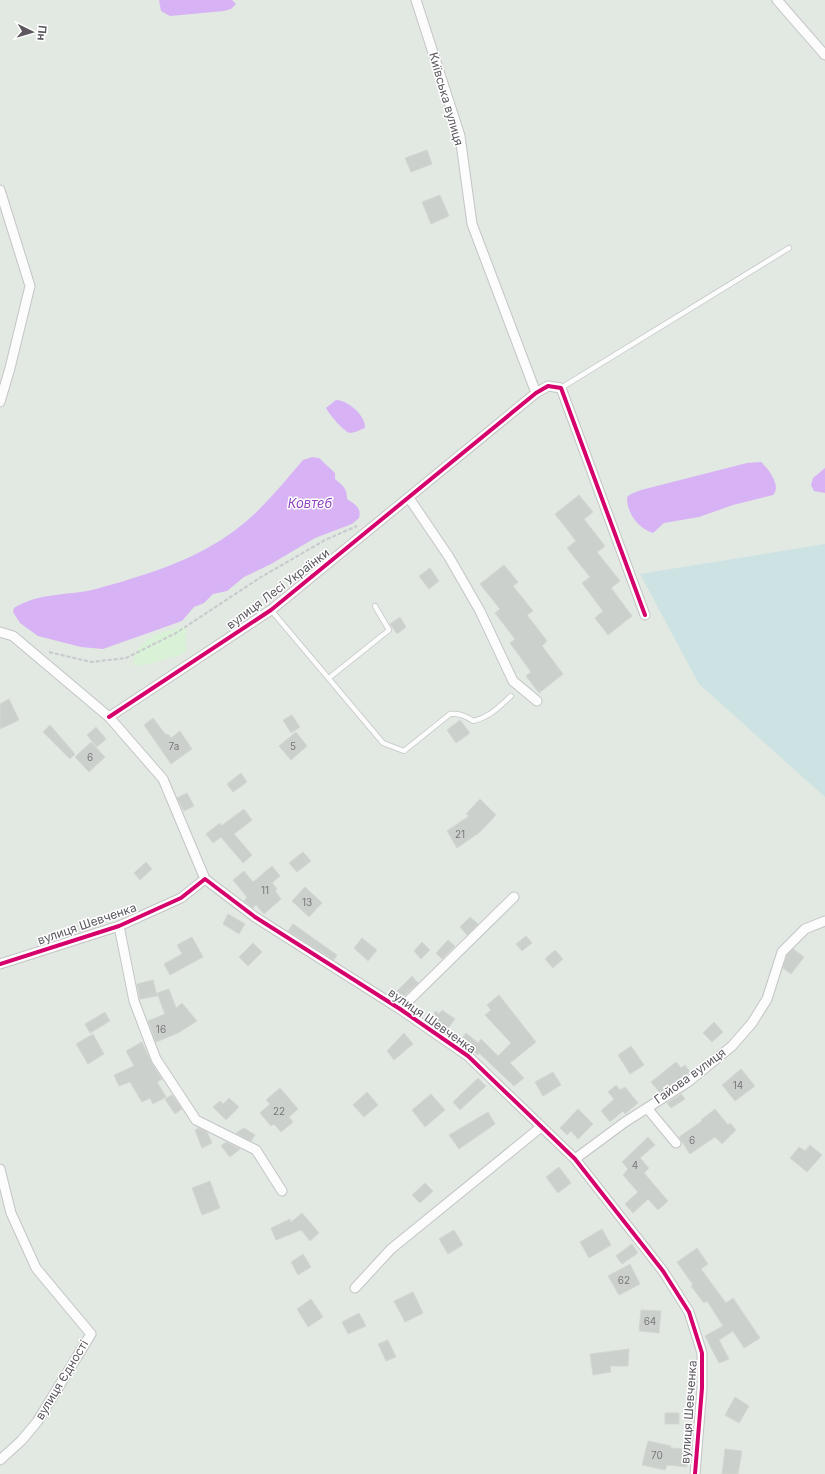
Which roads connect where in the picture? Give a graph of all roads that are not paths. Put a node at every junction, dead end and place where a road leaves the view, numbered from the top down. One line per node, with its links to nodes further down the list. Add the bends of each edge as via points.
1 (416, 0): 7 (street, Київська вулиця, via 460,136 472,224)
2 (776, 0): 3 (street)
3 (825, 55)
4 (0, 190): 8 (street, via 30,286)
5 (789, 248): 6 (lane)
6 (561, 388): 7 (street, вулиця Лесі Українки, via 548,386); 12 (street)
7 (536, 394): 9 (street, вулиця Лесі Українки)
8 (0, 402)
9 (409, 498): 11 (street, вулиця Лесі Українки); 16 (street, via 480,611 513,681)
10 (375, 606): 14 (lane, via 388,630)
11 (270, 610): 14 (lane); 17 (street, вулиця Лесі Українки)
12 (645, 615)
13 (0, 632): 17 (street, вулиця Шевченка, via 13,636)
14 (329, 678): 15 (lane, via 383,743 404,751 450,714 467,716 473,721 485,718 493,714)
15 (511, 696)
16 (537, 701)
17 (109, 717): 18 (street, вулиця Шевченка, via 163,779)
18 (205, 879): 21 (street, вулиця Шевченка, via 181,898); 23 (street, вулиця Шевченка, via 255,917)
19 (514, 897): 23 (street)
20 (825, 921): 24 (street, Гайова вулиця, via 805,929 782,952 767,999 732,1046 688,1082)
21 (119, 926): 22 (street, вулиця Шевченка); 29 (street, вулиця Шевченка, via 134,1001 156,1059 196,1120 256,1150)
22 (0, 964)
23 (400, 1010): 25 (street, вулиця Шевченка, via 468,1056)
24 (647, 1108): 26 (street); 27 (street, Гайова вулиця)
25 (541, 1126): 27 (street, вулиця Шевченка); 30 (street, via 391,1249)
26 (676, 1143)
27 (575, 1158): 32 (street, вулиця Шевченка, via 663,1270 689,1312 702,1353 702,1388)
28 (0, 1169): 31 (street, вулиця Єдності, via 12,1213 36,1268 91,1334 37,1422)
29 (282, 1191)
30 (355, 1288)
31 (0, 1460)
32 (695, 1474)

